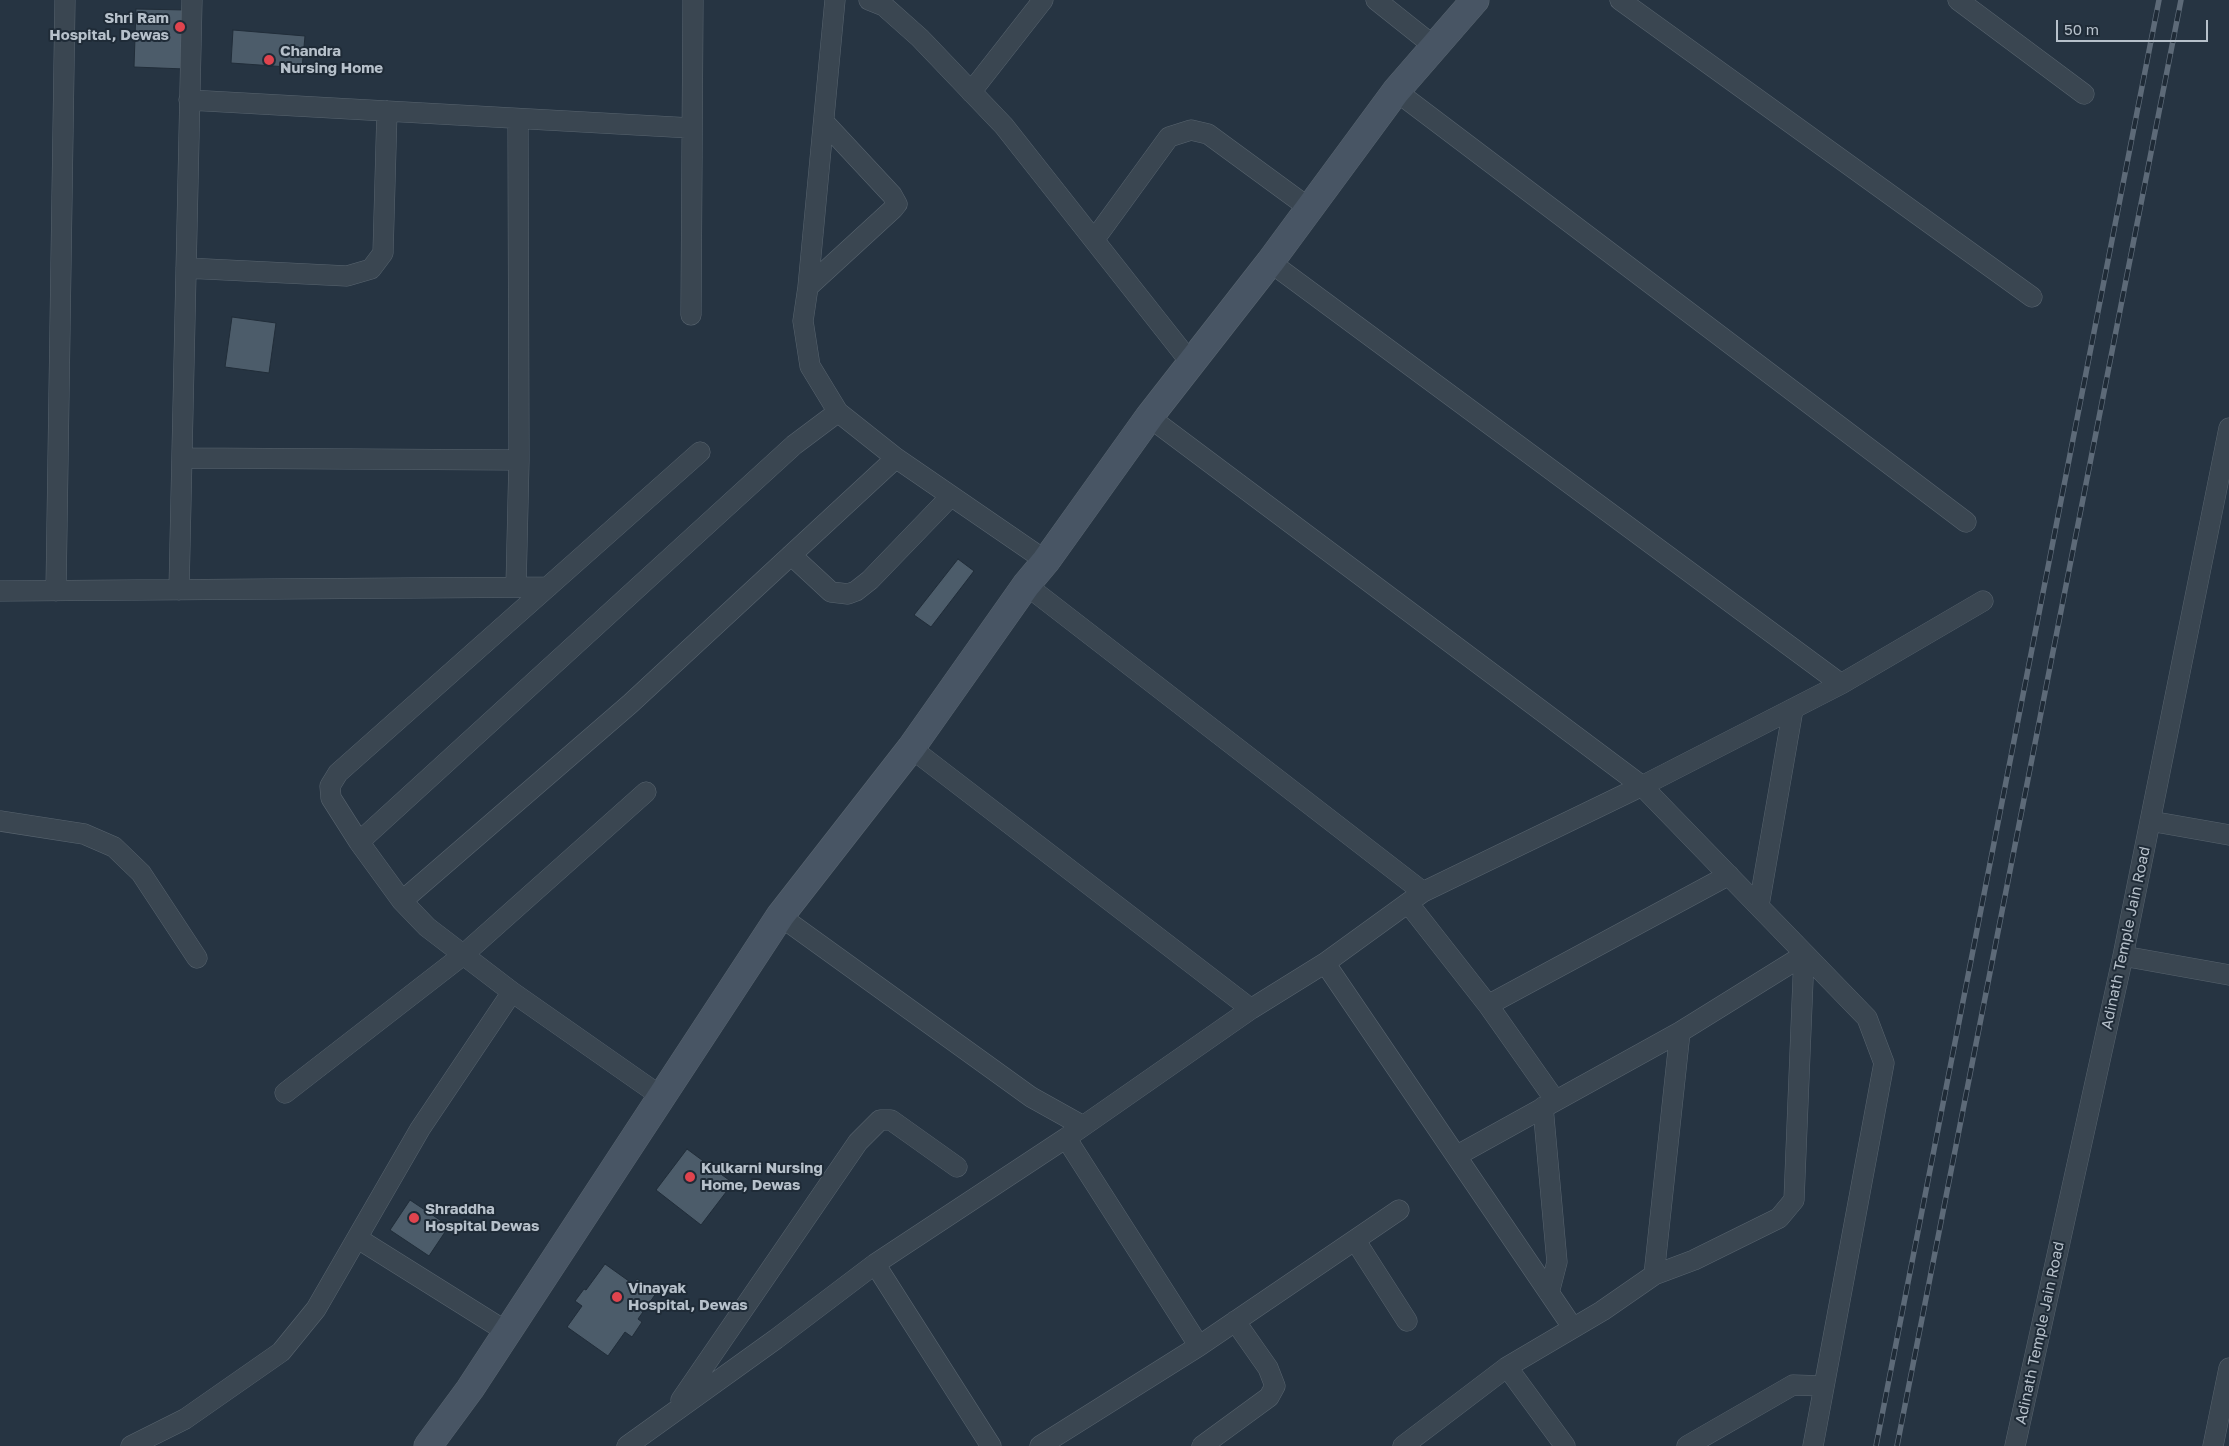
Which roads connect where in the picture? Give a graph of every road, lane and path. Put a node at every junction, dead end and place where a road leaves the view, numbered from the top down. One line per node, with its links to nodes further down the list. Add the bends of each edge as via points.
1 (65, 0): 44 (street)
2 (192, 0): 15 (street)
3 (693, 0): 19 (street)
4 (834, 0): 18 (street)
5 (869, 0): 13 (street, via 884,6 920,38)
6 (1043, 0): 13 (street)
7 (1376, 0): 11 (street)
8 (1475, 0): 11 (street)
9 (1620, 0): 25 (street)
10 (1958, 0): 14 (street)
11 (1434, 47): 12 (street)
12 (1396, 91): 20 (street); 36 (street)
13 (971, 92): 21 (street, via 1004,126)
14 (2084, 94)
15 (190, 100): 16 (street); 23 (street)
16 (387, 112): 17 (street); 23 (street, via 383,253 371,269 347,276)
17 (518, 119): 19 (street); 34 (street)
18 (824, 122): 24 (street); 24 (street, via 892,195 896,204)
19 (691, 128): 26 (street)
20 (1310, 208): 21 (street, via 1208,134 1190,130 1169,137); 22 (street)
21 (1094, 240): 27 (street)
22 (1270, 262): 27 (street); 46 (street)
23 (186, 268): 32 (street)
24 (808, 287): 28 (street, via 803,321 810,366)
25 (2032, 297)
26 (691, 315)
27 (1191, 363): 29 (street)
28 (838, 412): 33 (street); 54 (street, via 794,445)
29 (1149, 417): 38 (street); 49 (street)
30 (2228, 440): 52 (street, Adinath Temple Jain Road)
31 (700, 452): 41 (street)
32 (182, 458): 34 (street); 42 (street)
33 (896, 458): 35 (street); 37 (street)
34 (519, 460): 40 (street)
35 (951, 496): 37 (street, via 870,580 848,594 831,592); 38 (street)
36 (1966, 522)
37 (791, 555): 57 (street, via 630,704)
38 (1046, 561): 39 (street)
39 (1026, 585): 48 (street); 56 (street)
40 (516, 587): 41 (street); 42 (street)
41 (548, 587): 54 (street, via 338,773 330,786 331,798)
42 (179, 590): 44 (street)
43 (0, 591): 44 (street)
44 (56, 591)
45 (1983, 601): 46 (street)
46 (1841, 684): 47 (street)
47 (1793, 709): 49 (street); 58 (street)
48 (911, 748): 59 (street); 68 (street)
49 (1642, 786): 55 (street); 56 (street)
50 (646, 792): 60 (street)
51 (0, 821): 63 (street, via 84,834 114,847 141,873)
52 (2150, 821): 53 (street); 62 (street, Adinath Temple Jain Road)
53 (2229, 835)
54 (359, 842): 57 (street)
55 (1729, 874): 58 (street); 67 (street)
56 (1416, 897): 64 (street); 67 (street)
57 (402, 901): 60 (street, via 427,927)
58 (1759, 905): 61 (street)
59 (780, 916): 71 (street); 73 (street, via 1031,1098)
60 (463, 955): 66 (street); 70 (street)
61 (1804, 955): 69 (street); 81 (street, via 1794,1200 1779,1218 1694,1260); 90 (street, via 1867,1018 1884,1063)
62 (2122, 956): 65 (street); 102 (street, Adinath Temple Jain Road)
63 (197, 958)
64 (1325, 963): 68 (street); 75 (street)
65 (2229, 975)
66 (512, 992): 71 (street); 78 (street, via 420,1129)
67 (1488, 1005): 72 (street)
68 (1251, 1009): 73 (street)
69 (1680, 1032): 72 (street); 81 (street)
70 (286, 1093)
71 (662, 1097): 86 (street)
72 (1549, 1103): 75 (street); 82 (street, via 1557,1262)
73 (1083, 1126): 74 (street)
74 (1066, 1138): 80 (street); 87 (street)
75 (1456, 1156): 82 (street)
76 (957, 1167): 91 (street, via 891,1120 880,1120 858,1142)
77 (1399, 1210): 79 (street)
78 (357, 1238): 86 (street); 93 (street, via 316,1309 281,1352 185,1419)
79 (1355, 1240): 83 (street); 84 (street)
80 (875, 1264): 91 (street); 96 (street)
81 (1654, 1275): 85 (street)
82 (1549, 1293): 85 (street)
83 (1235, 1321): 87 (street); 98 (street, via 1268,1368 1275,1386 1269,1398)
84 (1407, 1321)
85 (1573, 1328): 88 (street)
86 (507, 1332): 94 (street)
87 (1199, 1346): 97 (street)
88 (1507, 1367): 92 (street); 99 (street)
89 (2229, 1368): 103 (street)
90 (1824, 1386): 100 (street, via 1793,1385); 101 (street)
91 (674, 1411): 95 (street)
92 (1410, 1444)
93 (131, 1446)
94 (428, 1446)
95 (627, 1446)
96 (991, 1446)
97 (1040, 1446)
98 (1202, 1446)
99 (1565, 1446)
100 (1687, 1446)
101 (1813, 1446)
102 (2016, 1446)
103 (2213, 1446)

